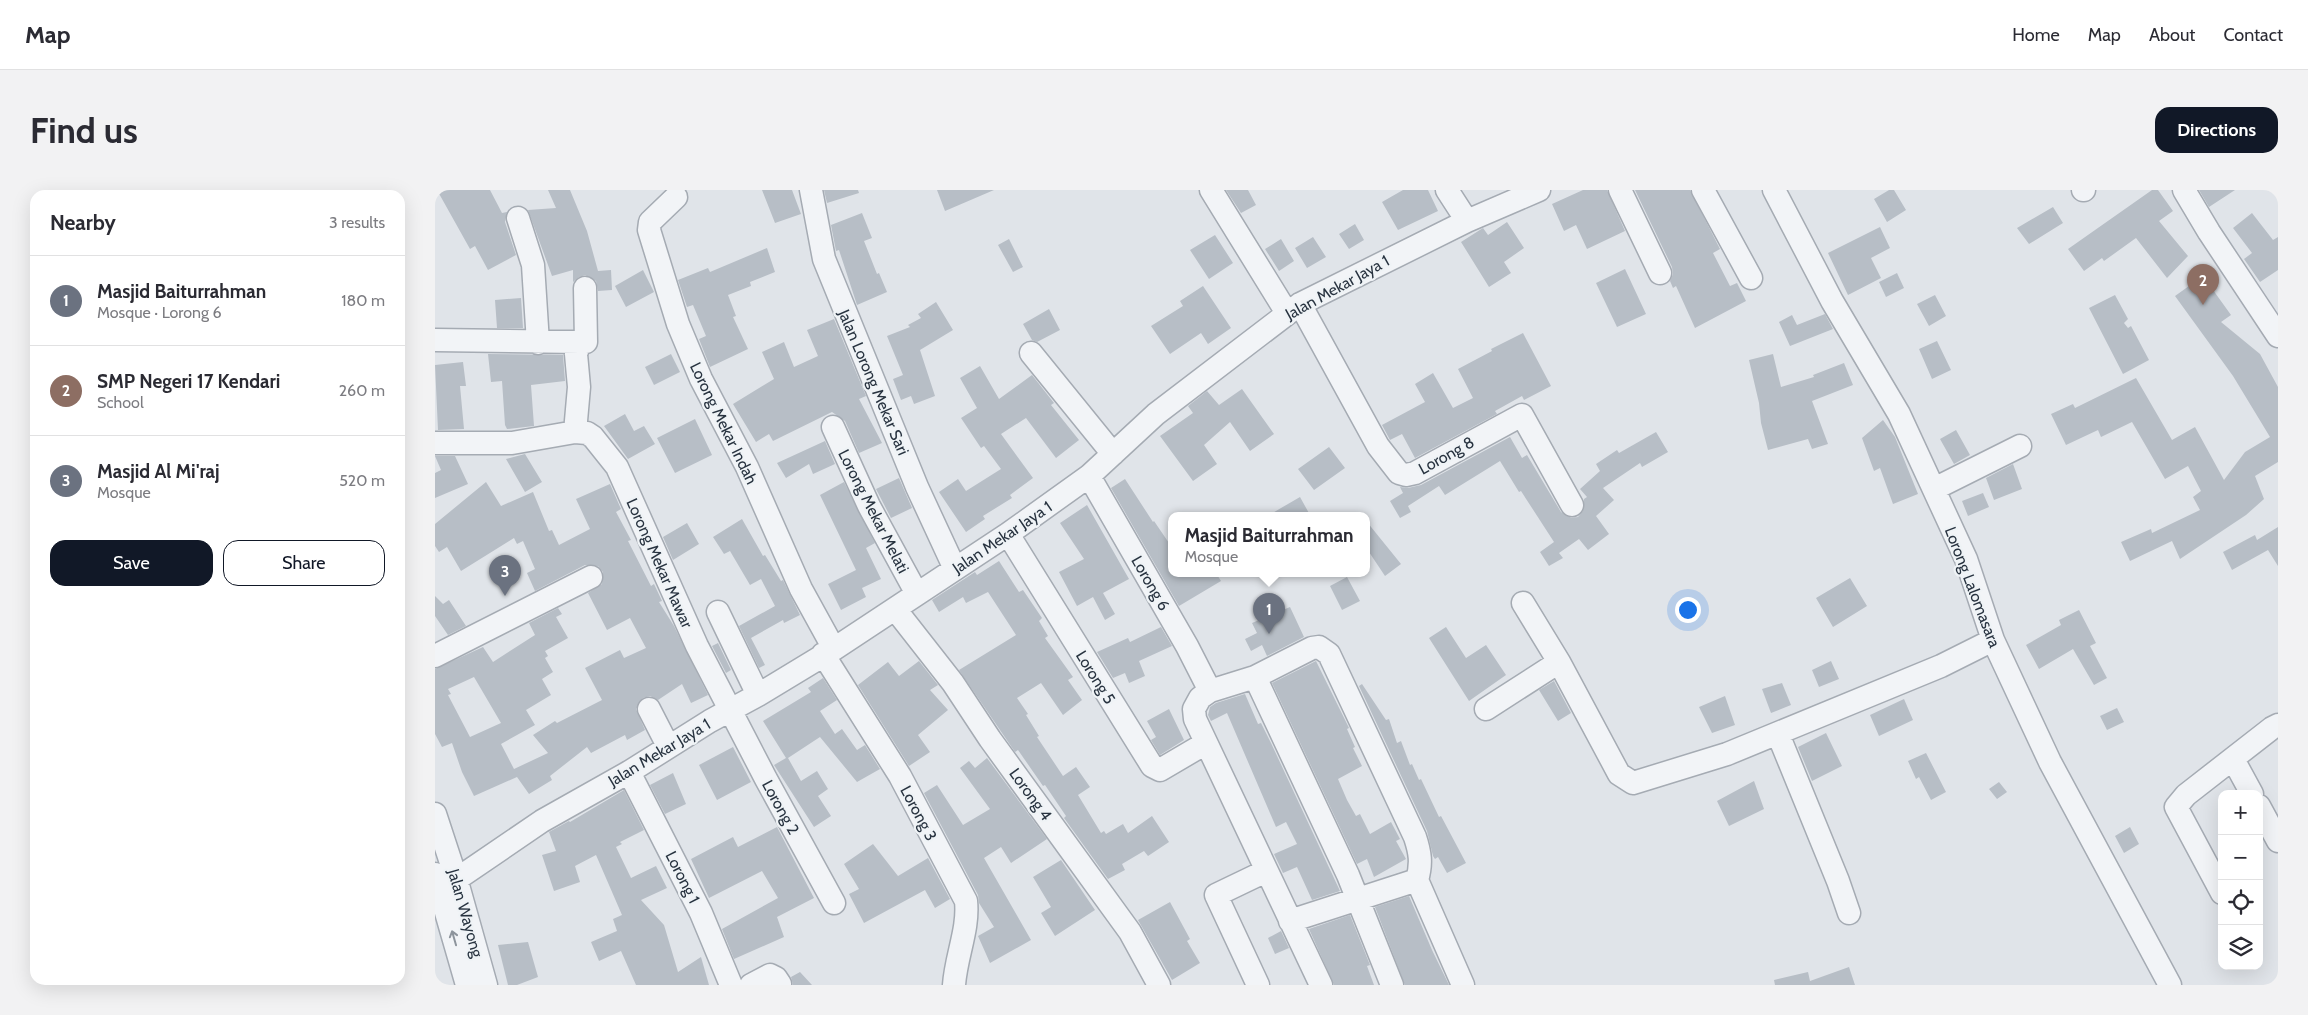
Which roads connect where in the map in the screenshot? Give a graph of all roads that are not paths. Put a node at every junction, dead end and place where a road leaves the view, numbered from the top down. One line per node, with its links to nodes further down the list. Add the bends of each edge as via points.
1 (811, 190): 30 (street, Jalan Lorong Mekar Sari, via 824,259 917,487)
2 (1211, 190): 15 (street)
3 (1447, 190): 11 (street)
4 (1539, 190): 11 (street, Jalan Mekar Jaya 1)
5 (1620, 190): 12 (street)
6 (1703, 190): 13 (street)
7 (1774, 190): 27 (street, Lorong Lalomasara, via 1832,301 1899,414)
8 (2185, 190): 16 (street)
9 (676, 197): 37 (street, Lorong Mekar Indah, via 651,222 649,230 678,324 701,379 747,467)
10 (518, 218): 19 (street, via 533,265)
11 (1467, 220): 15 (street, Jalan Mekar Jaya 1)
12 (1660, 273)
13 (1751, 278)
14 (585, 288): 18 (street, via 586,342)
15 (1293, 308): 25 (street, Jalan Mekar Jaya 1, via 1156,414); 28 (street, Lorong 8, via 1378,446 1399,473 1415,473 1522,415)
16 (2278, 336)
17 (435, 340): 19 (street)
18 (580, 342): 19 (street); 22 (street, via 576,354 579,387)
19 (538, 343)
20 (1031, 353): 25 (street)
21 (833, 427): 32 (street, Lorong Mekar Melati, via 869,506)
22 (575, 432): 23 (street, via 512,443); 44 (street, Lorong Mekar Mawar, via 593,437 617,467)
23 (435, 443)
24 (2020, 446): 27 (street)
25 (1113, 454): 26 (street, Jalan Mekar Jaya 1)
26 (1089, 476): 29 (street, Jalan Mekar Jaya 1); 41 (street, Lorong 6)
27 (1934, 489): 36 (street, Lorong Lalomasara, via 1966,559)
28 (1572, 505)
29 (1008, 534): 30 (street, Jalan Mekar Jaya 1); 48 (street, Lorong 5, via 1152,766 1160,770)
30 (955, 569): 32 (street, Jalan Mekar Jaya 1)
31 (591, 577): 38 (street)
32 (917, 594): 34 (street, Jalan Mekar Jaya 1)
33 (1523, 603): 39 (street)
34 (895, 609): 37 (street, Jalan Mekar Jaya 1); 70 (street, Lorong 4, via 953,683 1130,932)
35 (718, 612): 42 (street)
36 (1993, 640): 47 (street, via 1941,666); 75 (street, Lorong Lalomasara, via 2050,762)
37 (829, 652): 42 (street, Jalan Mekar Jaya 1); 69 (street, Lorong 3, via 900,776 965,901 967,918 955,966)
38 (435, 656)
39 (1559, 662): 45 (street); 47 (street, via 1619,774 1633,783)
40 (1255, 677): 41 (street); 57 (street, via 1312,648 1319,647 1329,654 1415,837 1421,853); 60 (street)
41 (1210, 691): 48 (street, via 1193,709)
42 (758, 695): 44 (street, Jalan Mekar Jaya 1)
43 (649, 709): 49 (street)
44 (729, 710): 49 (street, Jalan Mekar Jaya 1); 61 (street, Lorong 2)
45 (1487, 710)
46 (2278, 725): 50 (street)
47 (1778, 734): 62 (street, via 1839,881)
48 (1206, 743): 56 (street)
49 (668, 746): 51 (street, Jalan Mekar Jaya 1)
50 (2233, 759): 52 (street); 59 (street, via 2186,795 2176,807)
51 (629, 772): 58 (street, Jalan Mekar Jaya 1, via 542,821); 67 (street, Lorong 1, via 701,913)
52 (2250, 790)
53 (2263, 813): 55 (street)
54 (435, 814): 58 (street, Jalan Wayong)
55 (2278, 841)
56 (1267, 871): 63 (street); 71 (street, via 1216,895)
57 (1417, 880): 60 (street); 74 (street)
58 (442, 884): 65 (street, Jalan Wayong, one-way to 58); 66 (street, Jalan Wayong)
59 (2218, 886)
60 (1357, 898): 63 (street); 73 (street)
61 (834, 903)
62 (1849, 913)
63 (1290, 921): 72 (street)
64 (779, 984): 68 (street, via 770,975)
65 (467, 985)
66 (486, 985)
67 (731, 985)
68 (751, 985)
69 (954, 985)
70 (1159, 985)
71 (1259, 985)
72 (1321, 985)
73 (1392, 985)
74 (1463, 985)
75 (2170, 985)

